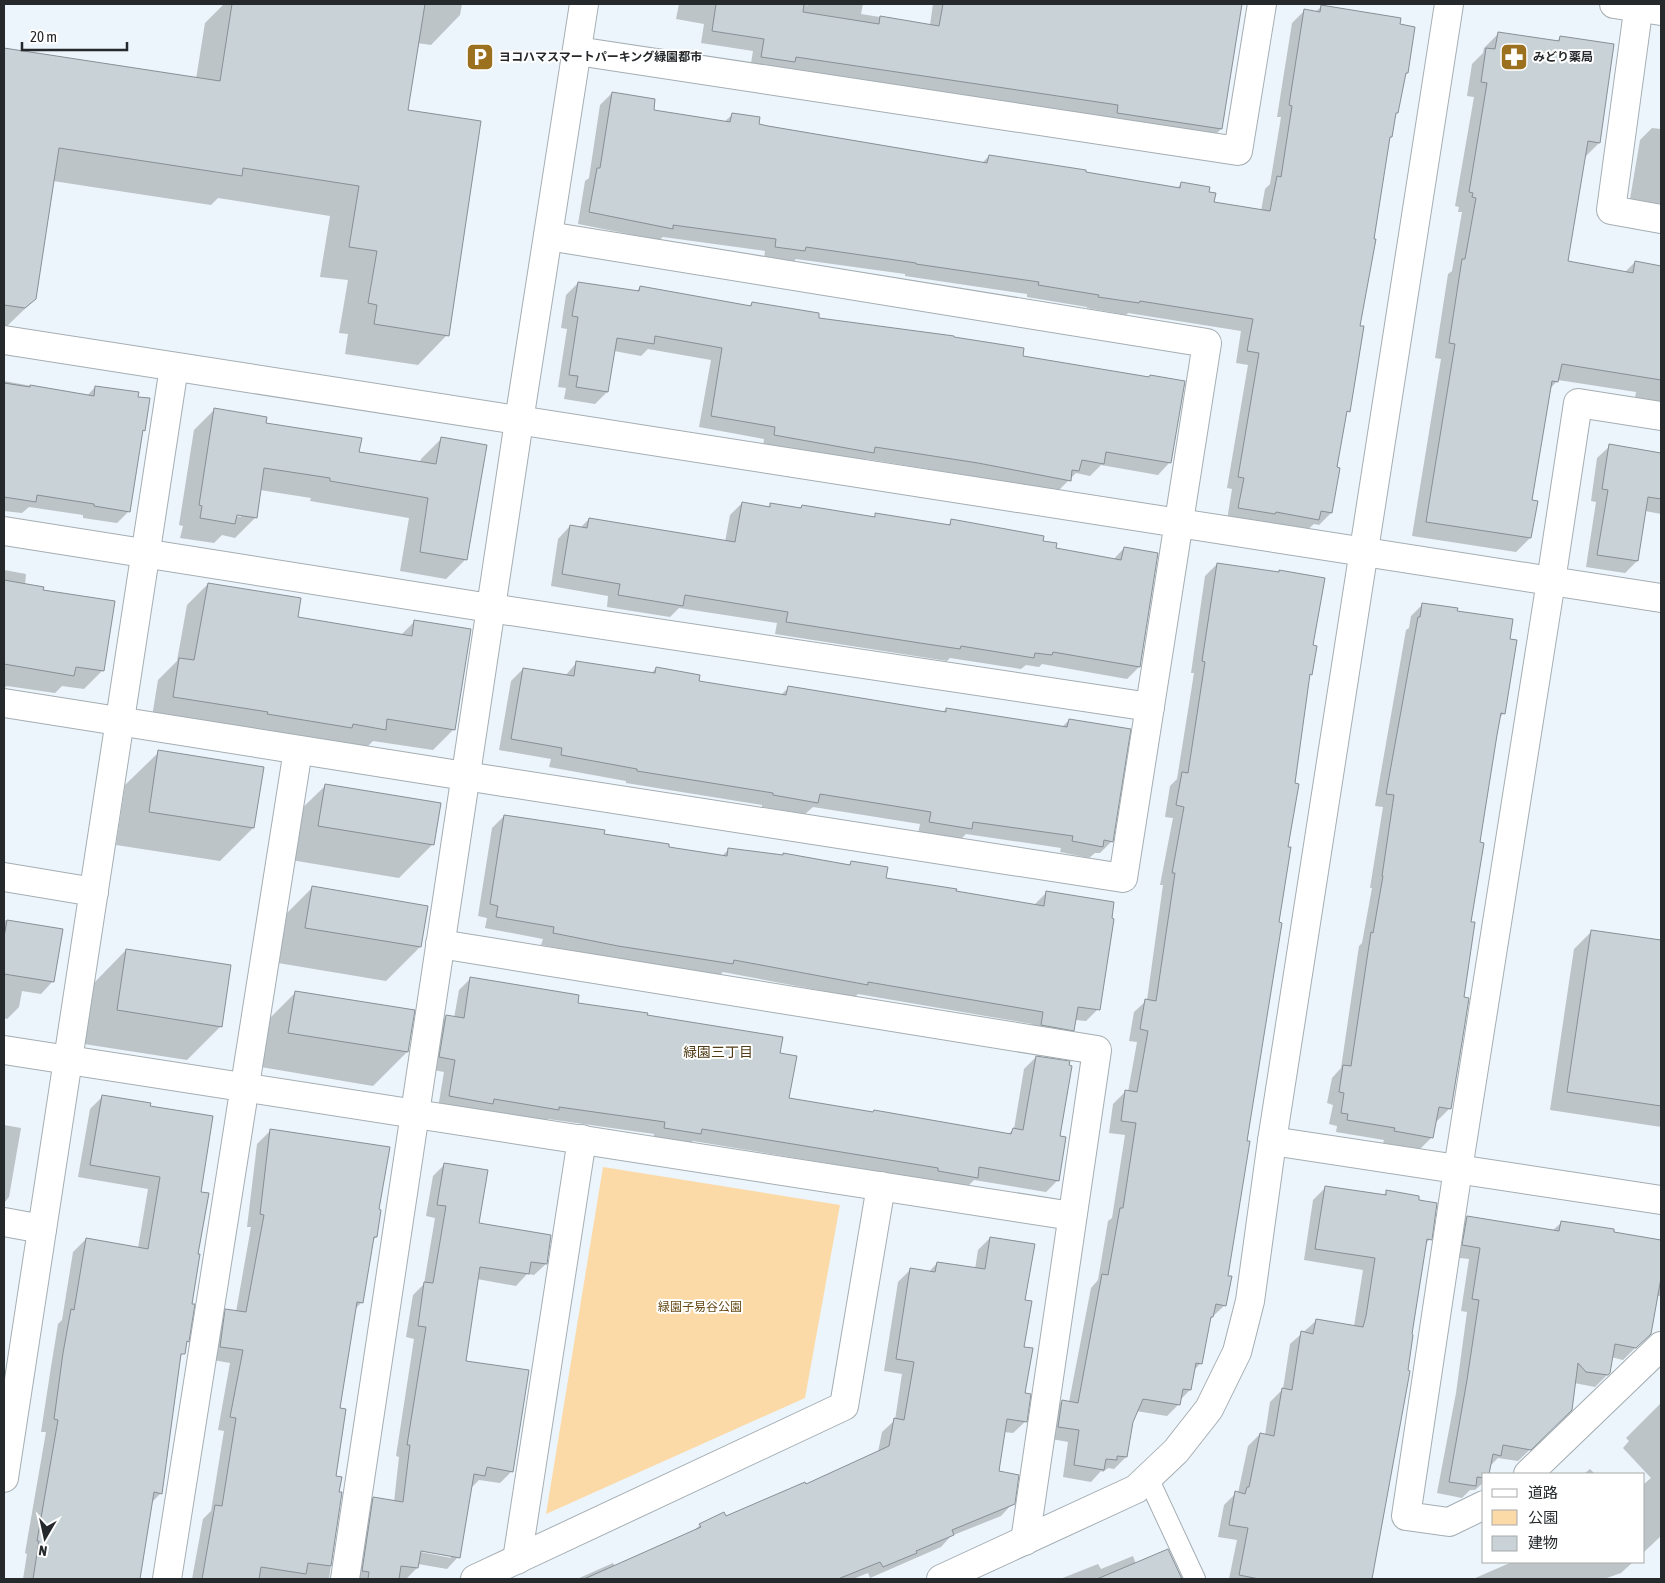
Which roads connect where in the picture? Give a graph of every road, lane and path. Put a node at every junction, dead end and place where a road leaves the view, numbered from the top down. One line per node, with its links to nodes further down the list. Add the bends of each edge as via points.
1 (584, 4): 5 (street)
2 (1262, 4): 5 (street, via 1238,151)
3 (1449, 4): 15 (street)
4 (1638, 6): 6 (street, via 1611,210)
5 (577, 51): 7 (street)
6 (1661, 218)
7 (548, 236): 11 (street); 12 (street, via 1208,344)
8 (4, 340): 9 (street)
9 (174, 367): 11 (street); 14 (street)
10 (1661, 416): 16 (street, via 1578,403)
11 (519, 421): 12 (street); 18 (street)
12 (1179, 524): 15 (street); 20 (street)
13 (4, 531): 14 (street)
14 (146, 552): 18 (street); 21 (street)
15 (1364, 553): 16 (street); 32 (street)
16 (1551, 581): 17 (street); 33 (street)
17 (1661, 598)
18 (490, 608): 20 (street); 23 (street)
19 (4, 703): 21 (street)
20 (1150, 708): 23 (street, via 1123,878)
21 (120, 721): 22 (street); 25 (street)
22 (298, 750): 23 (street); 29 (street)
23 (465, 776): 26 (street)
24 (4, 877): 25 (street)
25 (94, 892): 28 (street)
26 (440, 944): 30 (street); 36 (street, via 1096,1050)
27 (4, 1050): 28 (street)
28 (68, 1060): 29 (street); 38 (street)
29 (244, 1087): 30 (street); 48 (street)
30 (415, 1113): 31 (street); 49 (street)
31 (582, 1139): 34 (street); 46 (street)
32 (1272, 1141): 33 (street); 43 (street, via 1250,1301 1237,1352 1209,1409 1176,1451)
33 (1458, 1169): 35 (street); 44 (street, via 1406,1516 1449,1522)
34 (880, 1186): 36 (street); 46 (street, via 844,1406)
35 (1661, 1200)
36 (1072, 1216): 45 (street)
37 (4, 1222): 38 (street)
38 (42, 1229): 40 (street)
39 (1661, 1346): 41 (street)
40 (10, 1399): 42 (street)
41 (1529, 1473)
42 (4, 1478)
43 (1148, 1478): 45 (street, via 1136,1489); 51 (lane)
44 (1482, 1506)
45 (1025, 1541): 47 (street)
46 (517, 1560): 50 (street)
47 (953, 1577)
48 (167, 1579)
49 (345, 1579)
50 (475, 1579)
51 (1196, 1579)

